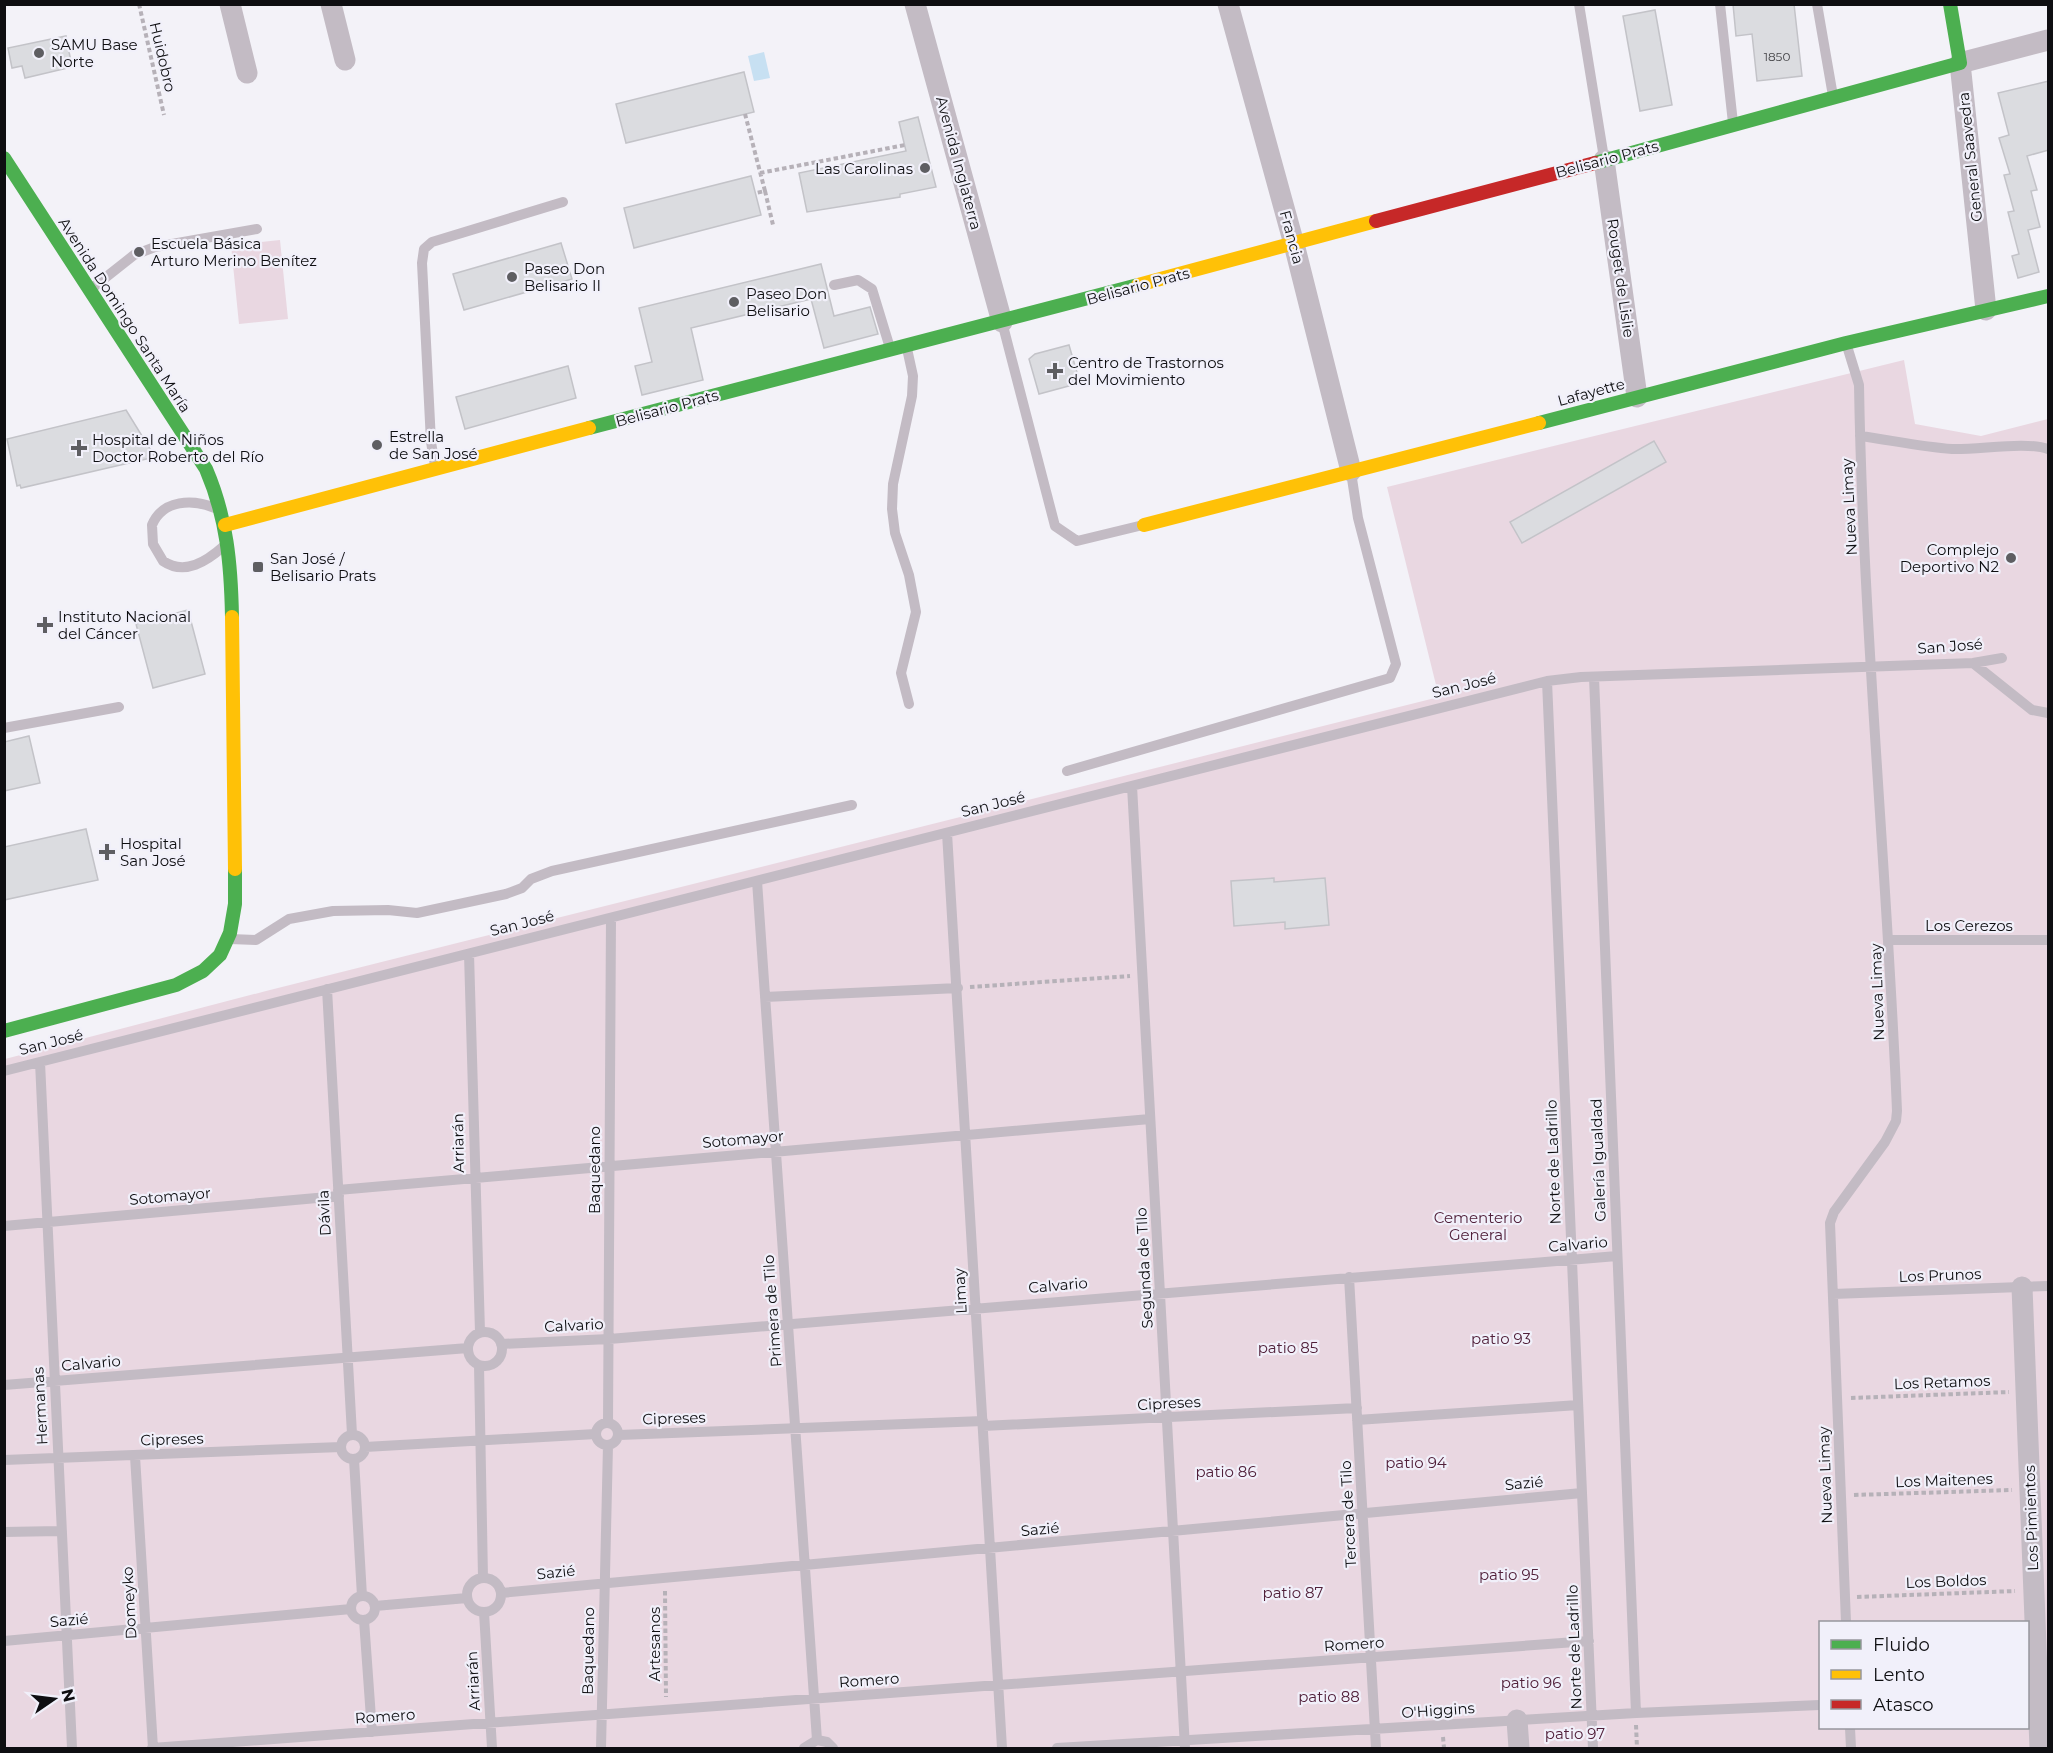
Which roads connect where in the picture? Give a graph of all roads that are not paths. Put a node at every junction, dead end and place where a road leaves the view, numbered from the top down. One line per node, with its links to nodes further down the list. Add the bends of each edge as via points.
1 (230, 4): 12 (street)
2 (331, 4): 10 (street)
3 (915, 4): 24 (street, Avenida Inglaterra)
4 (1228, 4): 19 (street, Francia)
5 (1579, 4): 16 (lane)
6 (1720, 4): 14 (lane)
7 (1817, 4): 13 (lane)
8 (1950, 4): 11 (street, General Saavedra)
9 (2049, 40): 11 (street, Belisario Prats)
10 (345, 60)
11 (1960, 63): 13 (street, Belisario Prats); 23 (street, General Saavedra)
12 (247, 73)
13 (1834, 99): 14 (street, Belisario Prats)
14 (1734, 125): 16 (street, Belisario Prats)
15 (4, 158): 21 (street, Avenida Domingo Santa María)
16 (1604, 160): 19 (street, Belisario Prats); 28 (street, Rouget de Lislie)
17 (563, 202): 31 (lane, via 432,242 424,249 431,442)
18 (257, 229): 21 (lane, via 155,247 134,255)
19 (1294, 244): 24 (street, Belisario Prats); 32 (street, Francia)
20 (834, 285): 27 (lane, via 858,280 872,289)
21 (89, 291): 33 (street, Avenida Domingo Santa María, via 206,469)
22 (2049, 296): 23 (street, Lafayette)
23 (1986, 310): 25 (street, Lafayette)
24 (1002, 322): 26 (street, Belisario Prats); 35 (lane, via 1055,526 1077,541)
25 (1846, 343): 28 (street, Lafayette); 29 (lane, Nueva Limay, via 1859,385)
26 (906, 344): 27 (street, Belisario Prats); 42 (lane, via 913,376 912,396 893,484 892,509 916,612 901,673)
27 (890, 348): 31 (street, Belisario Prats)
28 (1637, 397): 32 (street, Lafayette)
29 (1860, 436): 30 (lane, via 1948,448 1982,450 2038,445); 39 (lane, Nueva Limay)
30 (2049, 449)
31 (436, 469): 34 (street, Belisario Prats)
32 (1351, 471): 35 (street, Lafayette); 46 (lane, via 1358,518 1396,664 1390,678)
33 (221, 510): 34 (street, Avenida Domingo Santa María); 36 (lane, via 194,502 166,508 152,525 153,544 163,561 183,568 210,558)
34 (225, 525): 36 (street, San José)
35 (1144, 525)
36 (228, 542): 52 (street, San José, via 235,904)
37 (2002, 658): 38 (lane, San José)
38 (1973, 663): 39 (lane, San José); 44 (lane, via 2032,710)
39 (1872, 667): 40 (lane, San José); 53 (lane, Nueva Limay)
40 (1594, 677): 41 (lane, San José); 70 (lane, Galería Igualdad)
41 (1547, 681): 47 (lane, San José); 71 (lane, Norte de Ladrillo)
42 (909, 704)
43 (119, 707): 45 (lane)
44 (2049, 713)
45 (4, 728)
46 (1067, 771)
47 (1132, 786): 49 (lane, San José); 62 (lane, Segunda de TIlo)
48 (852, 805): 52 (lane, via 552,872 506,894 417,913 333,911 289,919 256,940)
49 (947, 833): 50 (lane, San José); 56 (lane, Limay)
50 (757, 881): 51 (lane, San José); 58 (lane, Primera de Tilo)
51 (610, 918): 55 (lane, San José); 65 (lane, Baquedano)
52 (230, 939): 59 (street, San José, via 217,960 195,977 176,985)
53 (1890, 940): 54 (lane, Los Cerezos); 76 (lane, Nueva Limay, via 1896,1121 1886,1143 1833,1212)
54 (2049, 940)
55 (469, 954): 57 (lane, San José); 66 (lane, Arriarán)
56 (958, 988): 58 (lane); 63 (lane, Limay)
57 (327, 989): 60 (lane, San José); 67 (lane, Dávila)
58 (765, 996): 64 (lane, Primera de Tilo)
59 (4, 1030)
60 (40, 1062): 61 (lane, San José); 68 (lane, Hermanas)
61 (4, 1071)
62 (1150, 1119): 63 (lane, Sotomayor); 75 (lane, Segunda de TIlo)
63 (966, 1135): 64 (lane, Sotomayor); 77 (lane, Limay)
64 (776, 1152): 65 (lane, Sotomayor); 78 (lane, Primera de Tilo)
65 (610, 1166): 66 (lane, Sotomayor); 80 (lane, Baquedano)
66 (474, 1178): 67 (lane, Sotomayor); 79 (lane, Arriarán)
67 (338, 1193): 68 (lane, Sotomayor); 83 (lane, Dávila)
68 (47, 1222): 69 (lane, Sotomayor); 85 (lane, Hermanas)
69 (4, 1226)
70 (1617, 1256): 71 (lane, Calvario); 131 (lane, Galería Igualdad)
71 (1572, 1259): 72 (lane, Calvario); 87 (lane, Norte de Ladrillo)
72 (1349, 1277): 75 (lane, Calvario); 88 (lane, Tercera de Tilo)
73 (2049, 1286): 74 (lane, Los Prunos)
74 (2022, 1287): 76 (lane, Los Prunos); 128 (street, Los Pimientos)
75 (1160, 1292): 77 (lane, Calvario); 89 (lane, Segunda de TIlo)
76 (1833, 1294): 120 (lane, Nueva Limay)
77 (976, 1307): 78 (lane, Calvario); 91 (lane, Limay)
78 (788, 1322): 80 (lane, Calvario); 92 (lane, Primera de Tilo)
79 (480, 1332): 81 (lane, via 494,1334); 82 (lane)
80 (609, 1339): 81 (lane, Calvario); 90 (lane, Baquedano)
81 (501, 1344): 84 (lane, via 497,1361)
82 (468, 1348): 83 (lane, Calvario); 84 (lane)
83 (348, 1357): 85 (lane, Calvario); 93 (lane, Dávila)
84 (479, 1365): 96 (lane)
85 (54, 1381): 86 (lane, Calvario); 101 (lane, Hermanas)
86 (4, 1385)
87 (1578, 1405): 88 (lane, Cipreses); 104 (lane, Norte de Ladrillo)
88 (1357, 1414): 89 (lane, Cipreses); 105 (lane, Tercera de Tilo)
89 (1167, 1418): 91 (lane, Cipreses); 107 (lane, Segunda de TIlo)
90 (608, 1423): 94 (lane, via 601,1425); 95 (lane, via 615,1425)
91 (983, 1424): 92 (lane, Cipreses); 109 (lane, Limay)
92 (796, 1428): 95 (lane, Cipreses); 110 (lane, Primera de Tilo)
93 (352, 1434): 98 (lane, via 345,1437); 99 (lane, via 360,1436)
94 (596, 1434): 96 (lane); 97 (lane, via 598,1441)
95 (619, 1435): 97 (lane)
96 (480, 1441): 99 (lane); 111 (lane)
97 (608, 1445): 112 (lane, Baquedano)
98 (340, 1447): 100 (lane, Cipreses); 102 (lane, via 343,1455)
99 (365, 1447): 102 (lane, via 363,1454)
100 (135, 1455): 101 (lane, Cipreses); 121 (lane, Domeyko)
101 (57, 1459): 103 (lane, Cipreses); 106 (lane, Hermanas)
102 (354, 1459): 114 (lane)
103 (4, 1460)
104 (1582, 1493): 105 (lane, Sazié); 124 (lane, Norte de Ladrillo)
105 (1363, 1514): 107 (lane, Sazié); 125 (lane, Tercera de Tilo)
106 (60, 1531): 108 (lane); 122 (lane, Hermanas)
107 (1173, 1531): 109 (lane, Sazié); 126 (lane, Segunda de TIlo)
108 (4, 1533)
109 (991, 1548): 110 (lane, Sazié); 127 (lane, Limay)
110 (805, 1565): 112 (lane, Sazié); 129 (lane, Primera de Tilo)
111 (483, 1578): 113 (lane, via 492,1580); 115 (lane, via 469,1587)
112 (605, 1582): 113 (lane, Sazié); 132 (lane, Baquedano)
113 (501, 1593): 118 (lane, via 498,1604)
114 (362, 1596): 116 (lane); 117 (lane, via 355,1599)
115 (467, 1598): 116 (lane); 118 (lane, via 472,1608)
116 (375, 1606): 119 (lane, via 374,1614)
117 (351, 1609): 119 (lane, via 354,1616); 121 (lane, Sazié)
118 (484, 1612): 135 (lane, Arriarán)
119 (364, 1620): 138 (lane)
120 (1846, 1621)
121 (145, 1629): 122 (lane, Sazié); 141 (lane, Domeyko)
122 (65, 1635): 123 (lane, Sazié); 142 (lane, Hermanas)
123 (4, 1641)
124 (1589, 1641): 125 (lane, Romero); 133 (lane, Norte de Ladrillo)
125 (1371, 1658): 126 (lane, Romero); 136 (lane, Tercera de Tilo)
126 (1181, 1672): 127 (lane, Romero); 140 (lane, Segunda de TIlo)
127 (998, 1686): 129 (lane, Romero); 147 (lane, Limay)
128 (2038, 1696): 153 (street, Los Pimientos)
129 (814, 1699): 132 (lane, Romero); 139 (lane, Primera de Tilo)
130 (1819, 1705): 131 (lane, O'Higgins)
131 (1636, 1713): 133 (lane, O'Higgins)
132 (601, 1714): 135 (lane, Romero); 144 (lane, Baquedano)
133 (1592, 1715): 134 (lane, O'Higgins); 151 (lane, Norte de Ladrillo)
134 (1517, 1720): 136 (lane, O'Higgins); 150 (street)
135 (490, 1723): 138 (lane, Romero); 143 (lane, Arriarán)
136 (1375, 1729): 140 (lane, O'Higgins); 149 (lane, Tercera de Tilo)
137 (1850, 1729): 152 (lane)
138 (372, 1732): 141 (lane, Romero)
139 (818, 1740): 145 (lane); 146 (lane)
140 (1185, 1745): 148 (lane, O'Higgins)
141 (153, 1748)
142 (72, 1749)
143 (492, 1749)
144 (600, 1749)
145 (804, 1749)
146 (833, 1749)
147 (1002, 1749)
148 (1057, 1749)
149 (1376, 1749)
150 (1519, 1749)
151 (1593, 1749)
152 (1851, 1749)
153 (2040, 1749)

